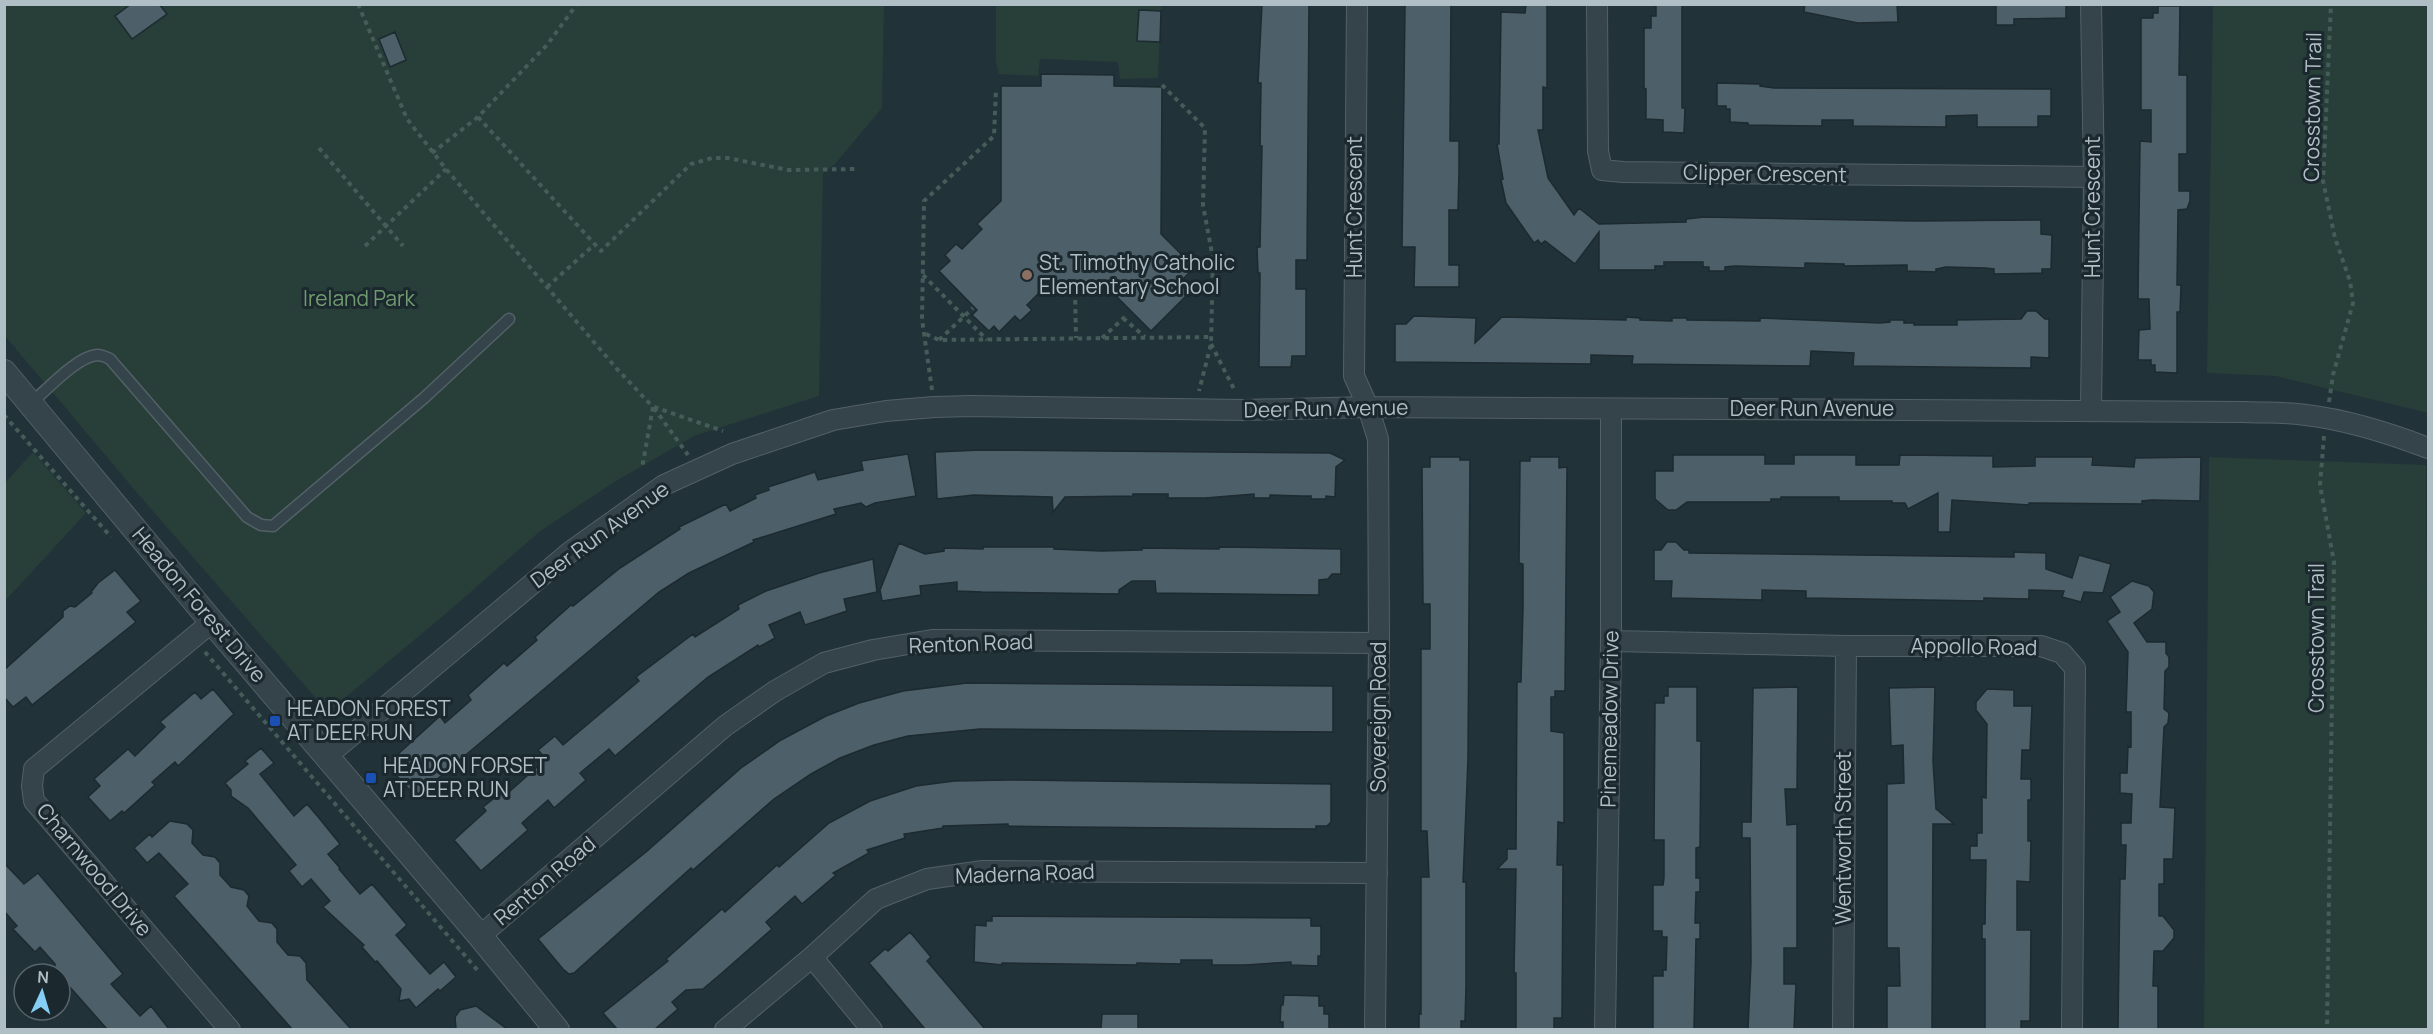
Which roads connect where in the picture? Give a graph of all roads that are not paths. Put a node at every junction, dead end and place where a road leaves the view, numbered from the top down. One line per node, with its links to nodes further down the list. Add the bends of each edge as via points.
1 (1357, 4): 8 (street, Hunt Crescent, via 1354,376)
2 (1597, 4): 4 (street, Clipper Crescent, via 1598,151 1602,170)
3 (2091, 4): 4 (street, Hunt Crescent)
4 (2094, 177): 10 (street, Hunt Crescent)
5 (509, 319): 7 (lane, via 424,398 273,526 261,525 248,517 110,358 99,354 77,363)
6 (4, 372): 7 (street, Headon Forest Drive)
7 (31, 403): 12 (street, Headon Forest Drive)
8 (1368, 407): 9 (street, Deer Run Avenue); 14 (street, Sovereign Road, via 1378,439); 16 (street, Deer Run Avenue, via 934,407 833,420 732,454 664,485 570,552)
9 (1611, 409): 10 (street, Deer Run Avenue); 13 (street, Pinemeadow Drive)
10 (2091, 410): 11 (street, Deer Run Avenue, via 2306,415 2388,432)
11 (2428, 448)
12 (212, 622): 16 (street, Headon Forest Drive); 20 (street, Charnwood Drive, via 34,769 32,786 34,801)
13 (1611, 641): 15 (street, Appollo Road); 25 (street, Pinemeadow Drive)
14 (1379, 643): 17 (street, Sovereign Road); 18 (street, Renton Road, via 932,640 824,663 725,726)
15 (1846, 646): 26 (street, Wentworth Street); 27 (street, Appollo Road, via 2041,646 2062,653 2075,668)
16 (327, 756): 18 (street, Headon Forest Drive)
17 (1377, 873): 19 (street, Maderna Road, via 972,873 927,879 876,899); 24 (street, Sovereign Road)
18 (480, 936): 21 (street, Headon Forest Drive)
19 (812, 957): 22 (street, Maderna Road); 23 (street)
20 (230, 1029)
21 (557, 1029)
22 (725, 1029)
23 (872, 1029)
24 (1375, 1029)
25 (1605, 1029)
26 (1843, 1029)
27 (2072, 1029)

